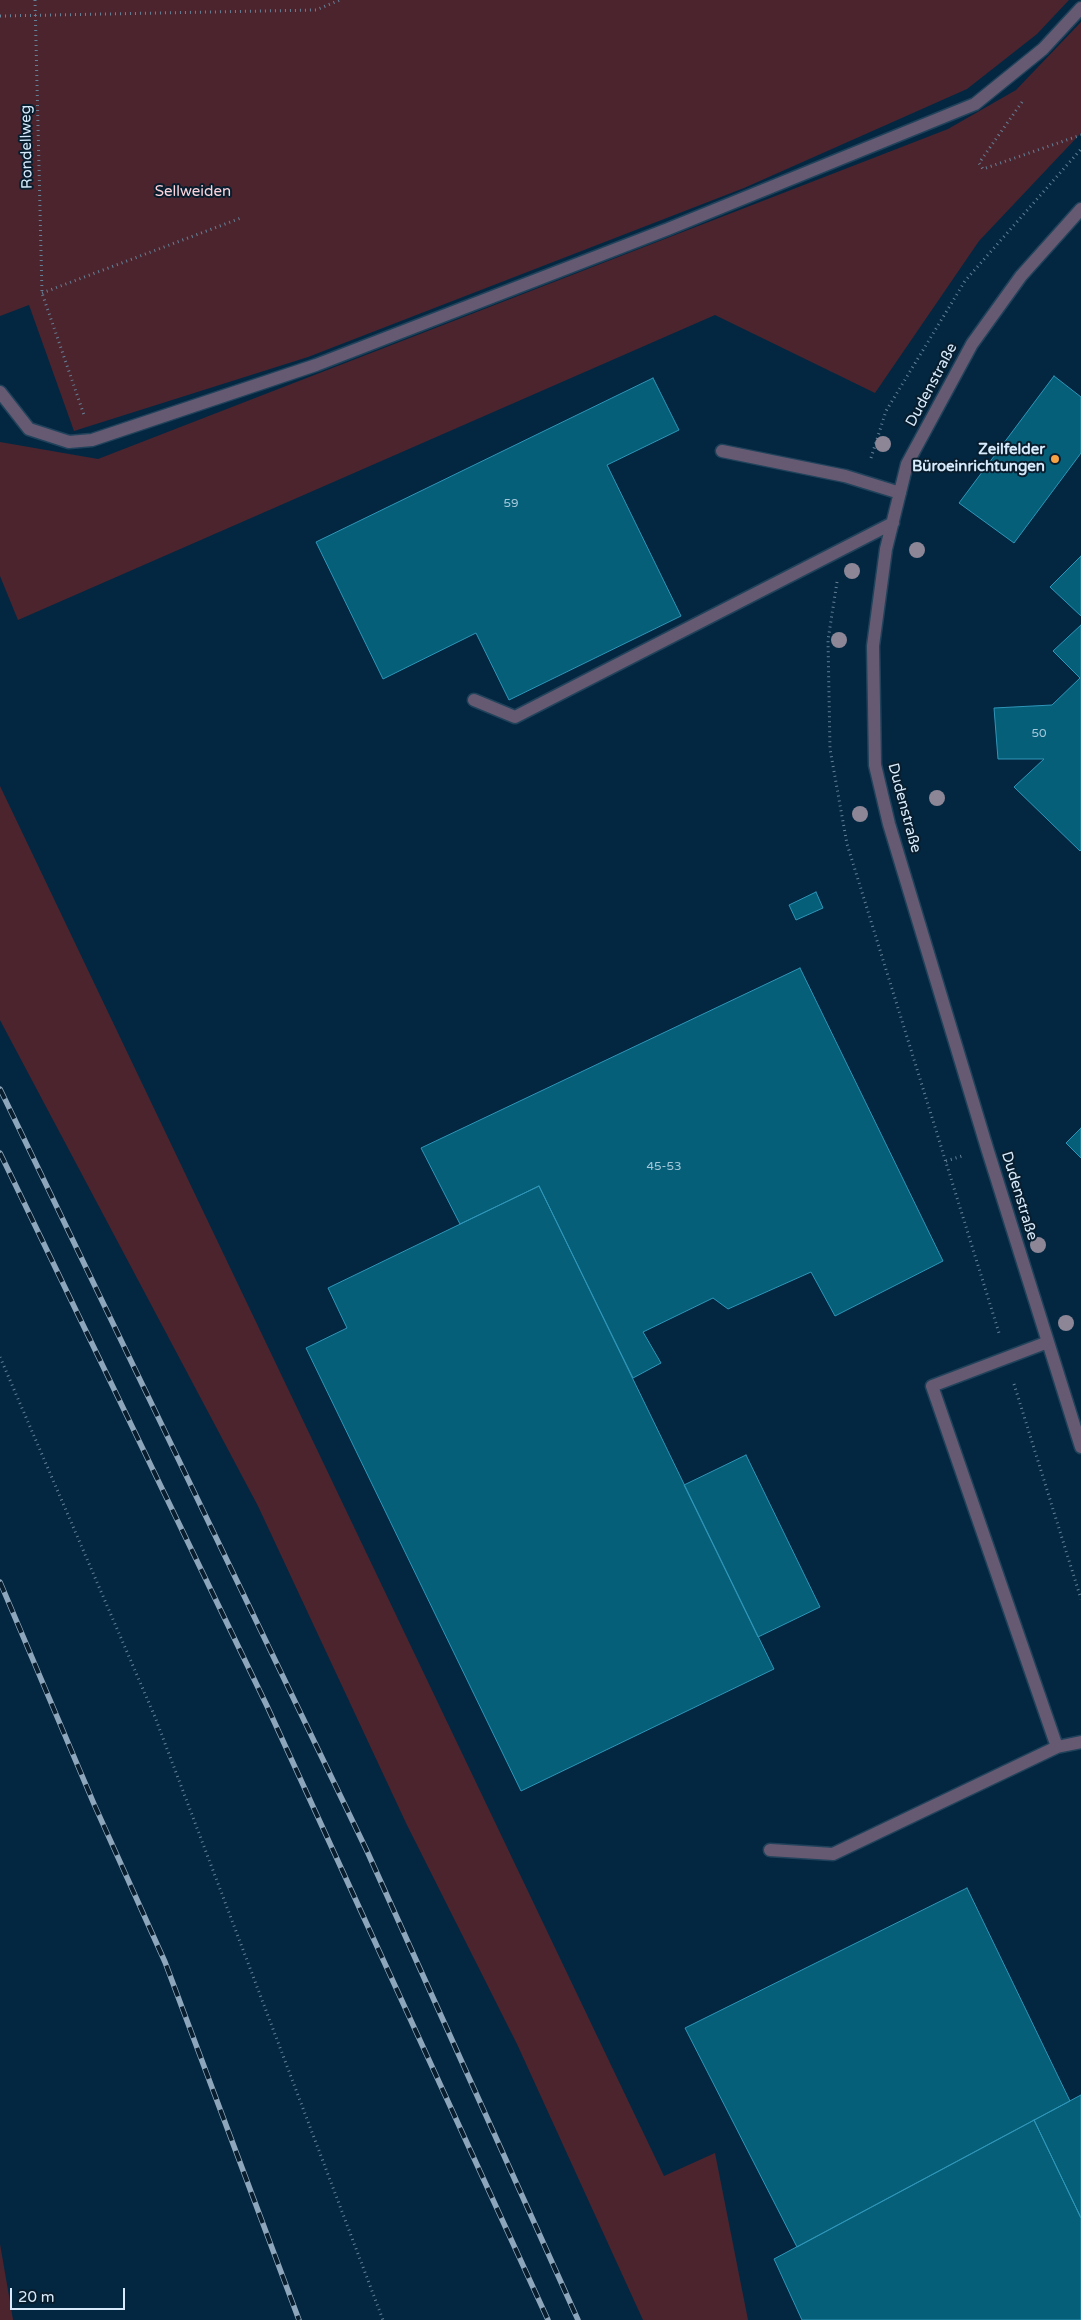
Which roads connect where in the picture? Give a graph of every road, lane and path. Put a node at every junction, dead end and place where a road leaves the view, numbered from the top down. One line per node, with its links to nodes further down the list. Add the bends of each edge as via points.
1 (35, 0): 4 (path, Rondellweg)
2 (340, 0): 4 (path, via 316,10)
3 (1081, 8): 13 (street, via 1043,49 974,104 668,229 316,365)
4 (35, 15): 5 (path); 11 (path, Rondellweg)
5 (0, 16)
6 (1024, 99): 7 (path, via 979,163 983,169)
7 (1081, 136)
8 (1081, 149): 15 (path, via 965,281 886,410)
9 (1081, 210): 16 (street, Dudenstraße, via 1021,276 972,344 907,464)
10 (241, 218): 11 (path)
11 (42, 293): 13 (path, Rondellweg)
12 (0, 392): 13 (street, via 29,429 69,442)
13 (92, 440)
14 (722, 451): 15 (street)
15 (863, 481): 16 (street)
16 (900, 493): 17 (street, Dudenstraße)
17 (893, 523): 18 (street); 20 (street, Dudenstraße, via 886,549 873,646 875,765 889,824)
18 (842, 549): 19 (street, via 515,717); 22 (path, via 828,640 830,749 848,844)
19 (474, 700)
20 (1048, 1342): 22 (street); 23 (street, Dudenstraße)
21 (0, 1357): 28 (path, via 155,1717)
22 (1006, 1357): 24 (path); 26 (street, via 932,1386)
23 (1081, 1447)
24 (1081, 1600)
25 (1081, 1742): 26 (street)
26 (1057, 1747): 27 (street, via 832,1854)
27 (770, 1850)
28 (383, 2320)

